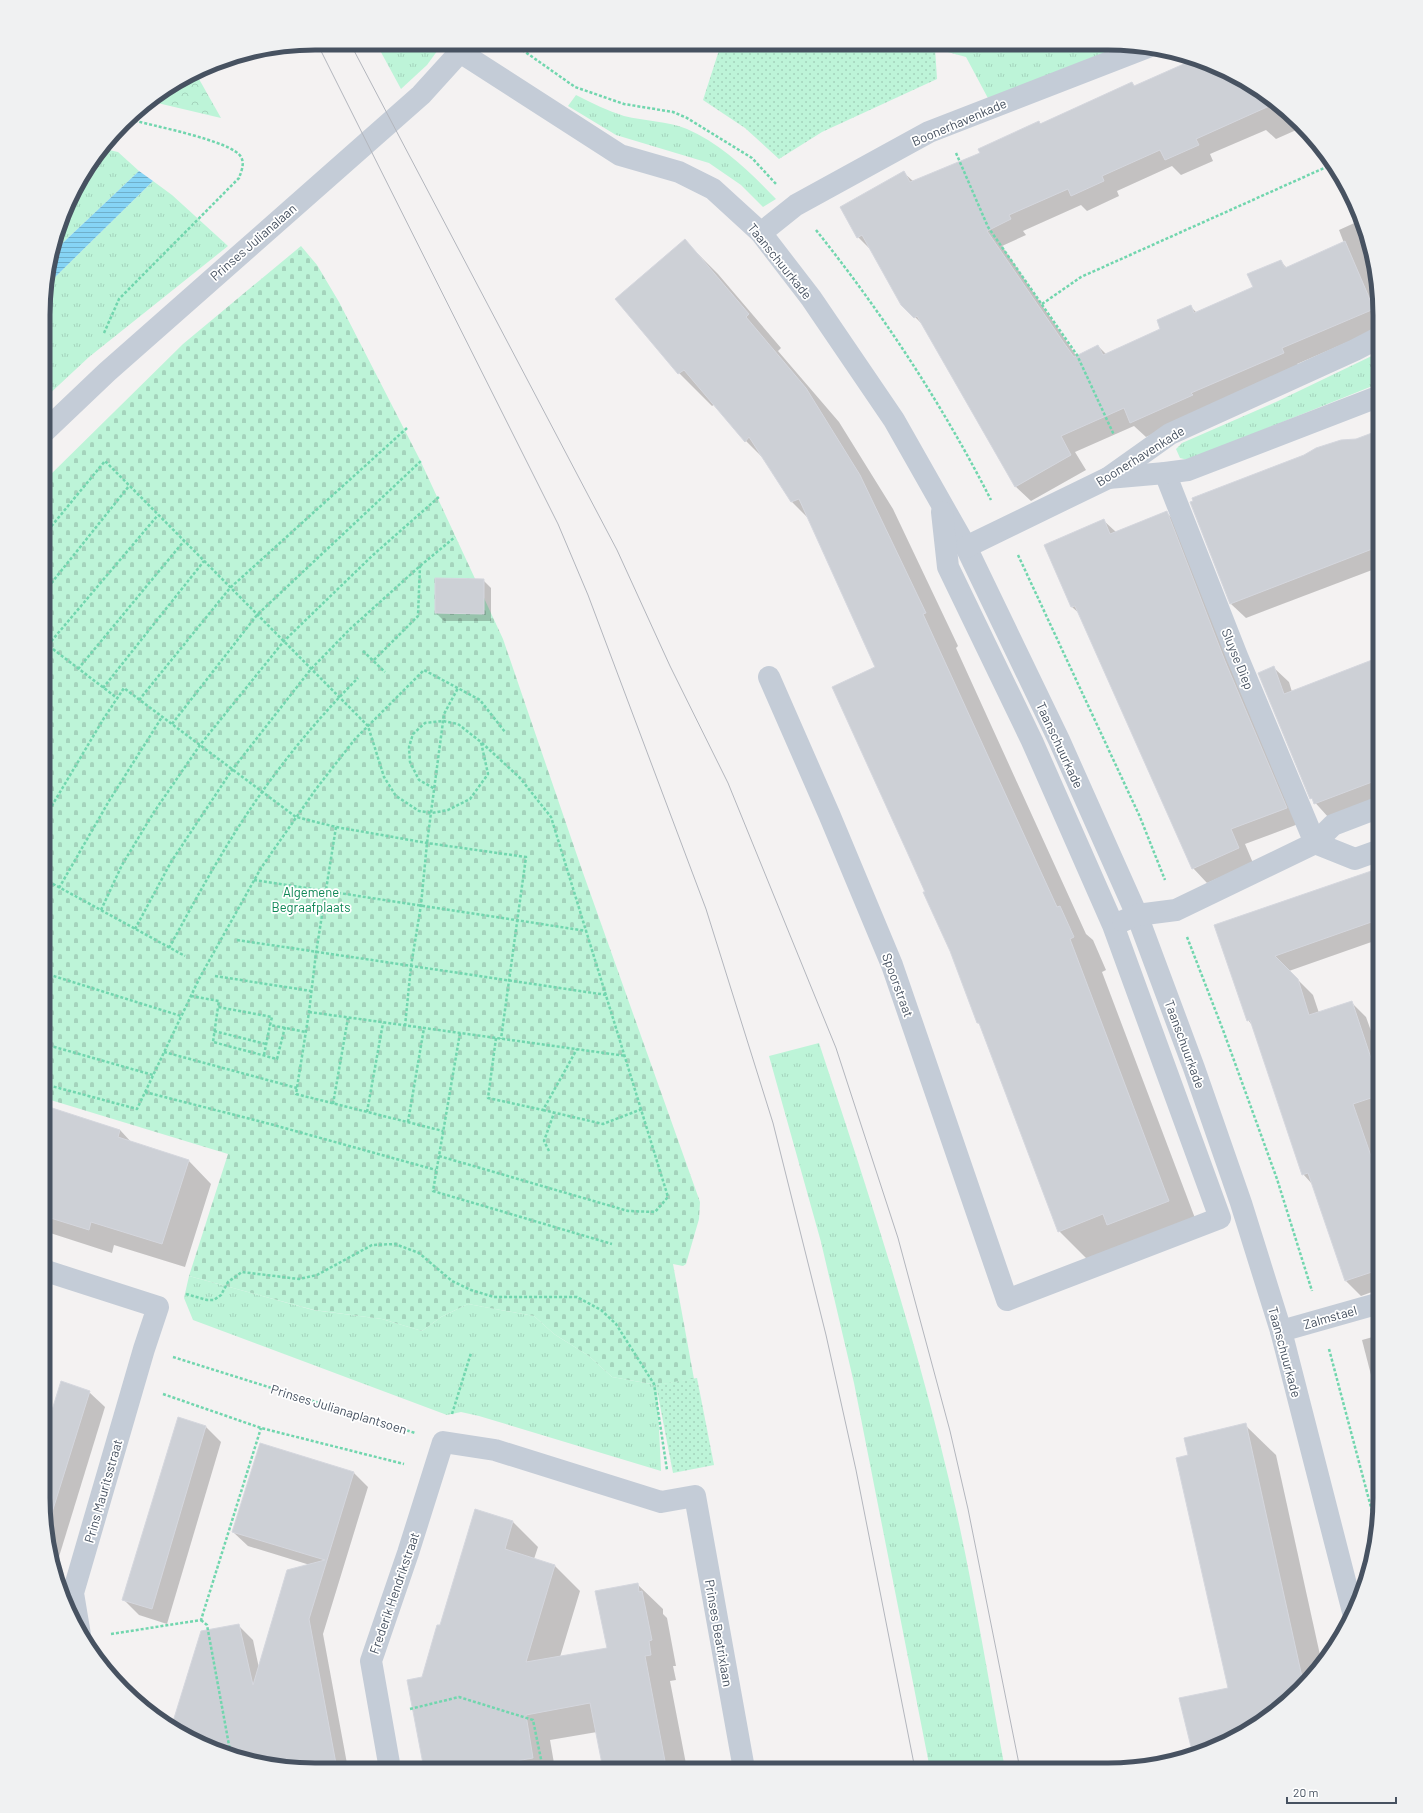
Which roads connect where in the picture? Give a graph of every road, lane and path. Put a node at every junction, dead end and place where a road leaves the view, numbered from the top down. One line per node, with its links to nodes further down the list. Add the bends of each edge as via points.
1 (460, 50): 10 (street, Prinses Julianalaan, via 422,95)
2 (465, 50): 7 (street, Taanschuurkade, via 620,155 679,172 713,189)
3 (1134, 51): 5 (street, Boonerhavenkade)
4 (134, 121): 10 (path, via 219,143 235,150 242,158 242,168 239,178 119,299 104,331)
5 (944, 126): 7 (street, Boonerhavenkade, via 796,205); 8 (path, via 988,227)
6 (1327, 167): 8 (path, via 1081,277)
7 (761, 233): 20 (street, Taanschuurkade, via 811,298 894,420)
8 (1042, 304): 15 (path, via 1077,355)
9 (1373, 340): 15 (street, Boonerhavenkade, via 1170,434)
10 (107, 372): 12 (street, Prinses Julianalaan)
11 (1373, 399): 16 (street, via 1188,470)
12 (50, 426)
13 (407, 428): 29 (path)
14 (422, 460): 30 (path)
15 (1127, 463): 17 (street, Boonerhavenkade)
16 (1165, 473): 17 (street); 62 (street, Sluyse Diep, via 1237,656)
17 (1108, 478): 25 (street, Boonerhavenkade)
18 (129, 486): 21 (path); 22 (path, via 105,461); 28 (path)
19 (440, 496): 32 (path, via 374,555)
20 (941, 504): 25 (street, Taanschuurkade); 72 (street, Taanschuurkade, via 948,567 1032,741)
21 (158, 515): 24 (path); 31 (path)
22 (50, 528)
23 (455, 537): 27 (path)
24 (184, 541): 26 (path); 36 (path)
25 (966, 548): 70 (street, Taanschuurkade, via 1059,740)
26 (204, 561): 29 (path); 41 (path)
27 (420, 566): 35 (path, via 418,616); 37 (path, via 350,629)
28 (50, 584)
29 (230, 588): 30 (path); 45 (path)
30 (257, 615): 32 (path); 48 (path)
31 (50, 639)
32 (284, 642): 37 (path); 52 (path)
33 (50, 647): 36 (path)
34 (363, 651): 35 (path)
35 (374, 660): 38 (path)
36 (78, 669): 41 (path)
37 (311, 669): 44 (path); 53 (path)
38 (385, 672)
39 (769, 677): 122 (street, Spoorstraat, via 892,965)
40 (358, 678): 44 (path)
41 (103, 688): 43 (path)
42 (458, 688): 47 (path); 49 (path, via 424,670); 50 (path, via 480,700)
43 (117, 698): 45 (path, via 124,688); 56 (path)
44 (339, 698): 49 (path); 55 (path)
45 (139, 700): 46 (path)
46 (162, 717): 48 (path); 66 (path, via 109,801)
47 (443, 721): 51 (path, via 458,724); 54 (path); 54 (path, via 425,723 413,734 409,747 410,762 419,780)
48 (172, 724): 52 (path)
49 (368, 726): 58 (path, via 384,777 396,796 419,811); 59 (path, via 316,788)
50 (505, 732)
51 (481, 742): 58 (path, via 488,774 470,799 448,810); 74 (path, via 520,778 551,817)
52 (200, 745): 53 (path); 69 (path, via 154,812 122,865)
53 (232, 770): 55 (path); 73 (path, via 172,862)
54 (435, 789): 58 (path)
55 (262, 792): 59 (path); 76 (path, via 202,887)
56 (50, 809)
57 (1373, 810): 62 (street, via 1333,825)
58 (432, 813): 61 (path)
59 (296, 818): 60 (path); 64 (path)
60 (336, 827): 61 (path); 67 (path)
61 (427, 843): 68 (path); 71 (path, via 526,858)
62 (1315, 843): 63 (street, via 1355,859); 70 (street, via 1176,910)
63 (1373, 853)
64 (254, 880): 67 (path); 84 (path)
65 (50, 883): 66 (path)
66 (59, 888): 69 (path)
67 (326, 891): 68 (path); 77 (path)
68 (421, 905): 71 (path); 79 (path)
69 (101, 910): 73 (path)
70 (1136, 916): 72 (street); 125 (street, Taanschuurkade, via 1197,1076 1241,1203)
71 (518, 919): 74 (path); 82 (path)
72 (1113, 925): 122 (street, Taanschuurkade, via 1220,1218)
73 (135, 929): 76 (path)
74 (587, 931): 85 (path)
75 (237, 940): 77 (path)
76 (169, 948): 78 (path)
77 (316, 953): 79 (path); 83 (path)
78 (185, 956)
79 (411, 966): 82 (path); 92 (path)
80 (50, 975): 88 (path)
81 (215, 976): 83 (path)
82 (509, 980): 85 (path); 99 (path)
83 (310, 991): 87 (path)
84 (191, 996): 86 (path, via 219,1001); 88 (path)
85 (607, 996): 105 (path)
86 (218, 1007): 91 (path, via 272,1017); 95 (path)
87 (310, 1012): 89 (path); 96 (path)
88 (181, 1016): 103 (path)
89 (348, 1018): 90 (path); 110 (path)
90 (383, 1023): 92 (path); 113 (path)
91 (270, 1025): 93 (path); 100 (path)
92 (405, 1026): 94 (path)
93 (285, 1028): 96 (path); 104 (path, via 277,1059)
94 (424, 1028): 97 (path); 115 (path)
95 (214, 1031): 100 (path); 104 (path, via 213,1042)
96 (306, 1032): 108 (path)
97 (460, 1033): 98 (path); 116 (path)
98 (496, 1038): 99 (path); 112 (path, via 488,1098)
99 (501, 1039): 102 (path)
100 (266, 1044): 104 (path)
101 (50, 1046): 106 (path)
102 (577, 1049): 105 (path); 112 (path)
103 (164, 1052): 106 (path); 108 (path)
104 (264, 1055)
105 (626, 1056): 111 (path)
106 (153, 1075): 109 (path)
107 (50, 1086): 109 (path, via 137,1109)
108 (297, 1088): 110 (path, via 296,1094)
109 (145, 1092): 119 (path)
110 (333, 1104): 113 (path)
111 (642, 1109): 114 (path, via 603,1124); 118 (path, via 668,1197 655,1212 622,1209)
112 (543, 1110): 114 (path)
113 (367, 1112): 115 (path)
114 (554, 1113): 117 (path, via 544,1141)
115 (408, 1122): 116 (path)
116 (444, 1131): 118 (path)
117 (549, 1151)
118 (438, 1156): 119 (path)
119 (436, 1170): 120 (path, via 433,1191)
120 (612, 1244)
121 (50, 1272): 124 (street)
122 (1007, 1300)
123 (1373, 1305): 125 (street, Zalmstael)
124 (158, 1307): 126 (street); 132 (path, via 179,1291 214,1300 221,1296 228,1282 242,1272 299,1279 317,1275 372,1245 395,1244 419,1253 452,1281 486,1295 577,1297 601,1310 616,1324 654,1384)
125 (1281, 1331): 133 (street, Taanschuurkade)
126 (144, 1349): 128 (street, Prins Mauritsstraat); 130 (path, Prinses Julianaplantsoen)
127 (471, 1353): 130 (path)
128 (134, 1384): 129 (path); 134 (street, Prins Mauritsstraat, via 74,1593)
129 (261, 1428): 131 (path); 135 (path)
130 (443, 1442): 131 (street, Frederik Hendrikstraat); 132 (street, via 496,1450 661,1502)
131 (434, 1471): 137 (street, Frederik Hendrikstraat, via 371,1661)
132 (671, 1500): 141 (street, Prinses Beatrixlaan, via 694,1496)
133 (1351, 1604)
134 (77, 1615)
135 (201, 1620): 136 (path); 138 (path, via 207,1625)
136 (106, 1635)
137 (380, 1716): 139 (street, Frederik Hendrikstraat); 140 (path, via 459,1697 533,1720)
138 (230, 1749)
139 (389, 1763)
140 (541, 1763)
141 (743, 1763)

